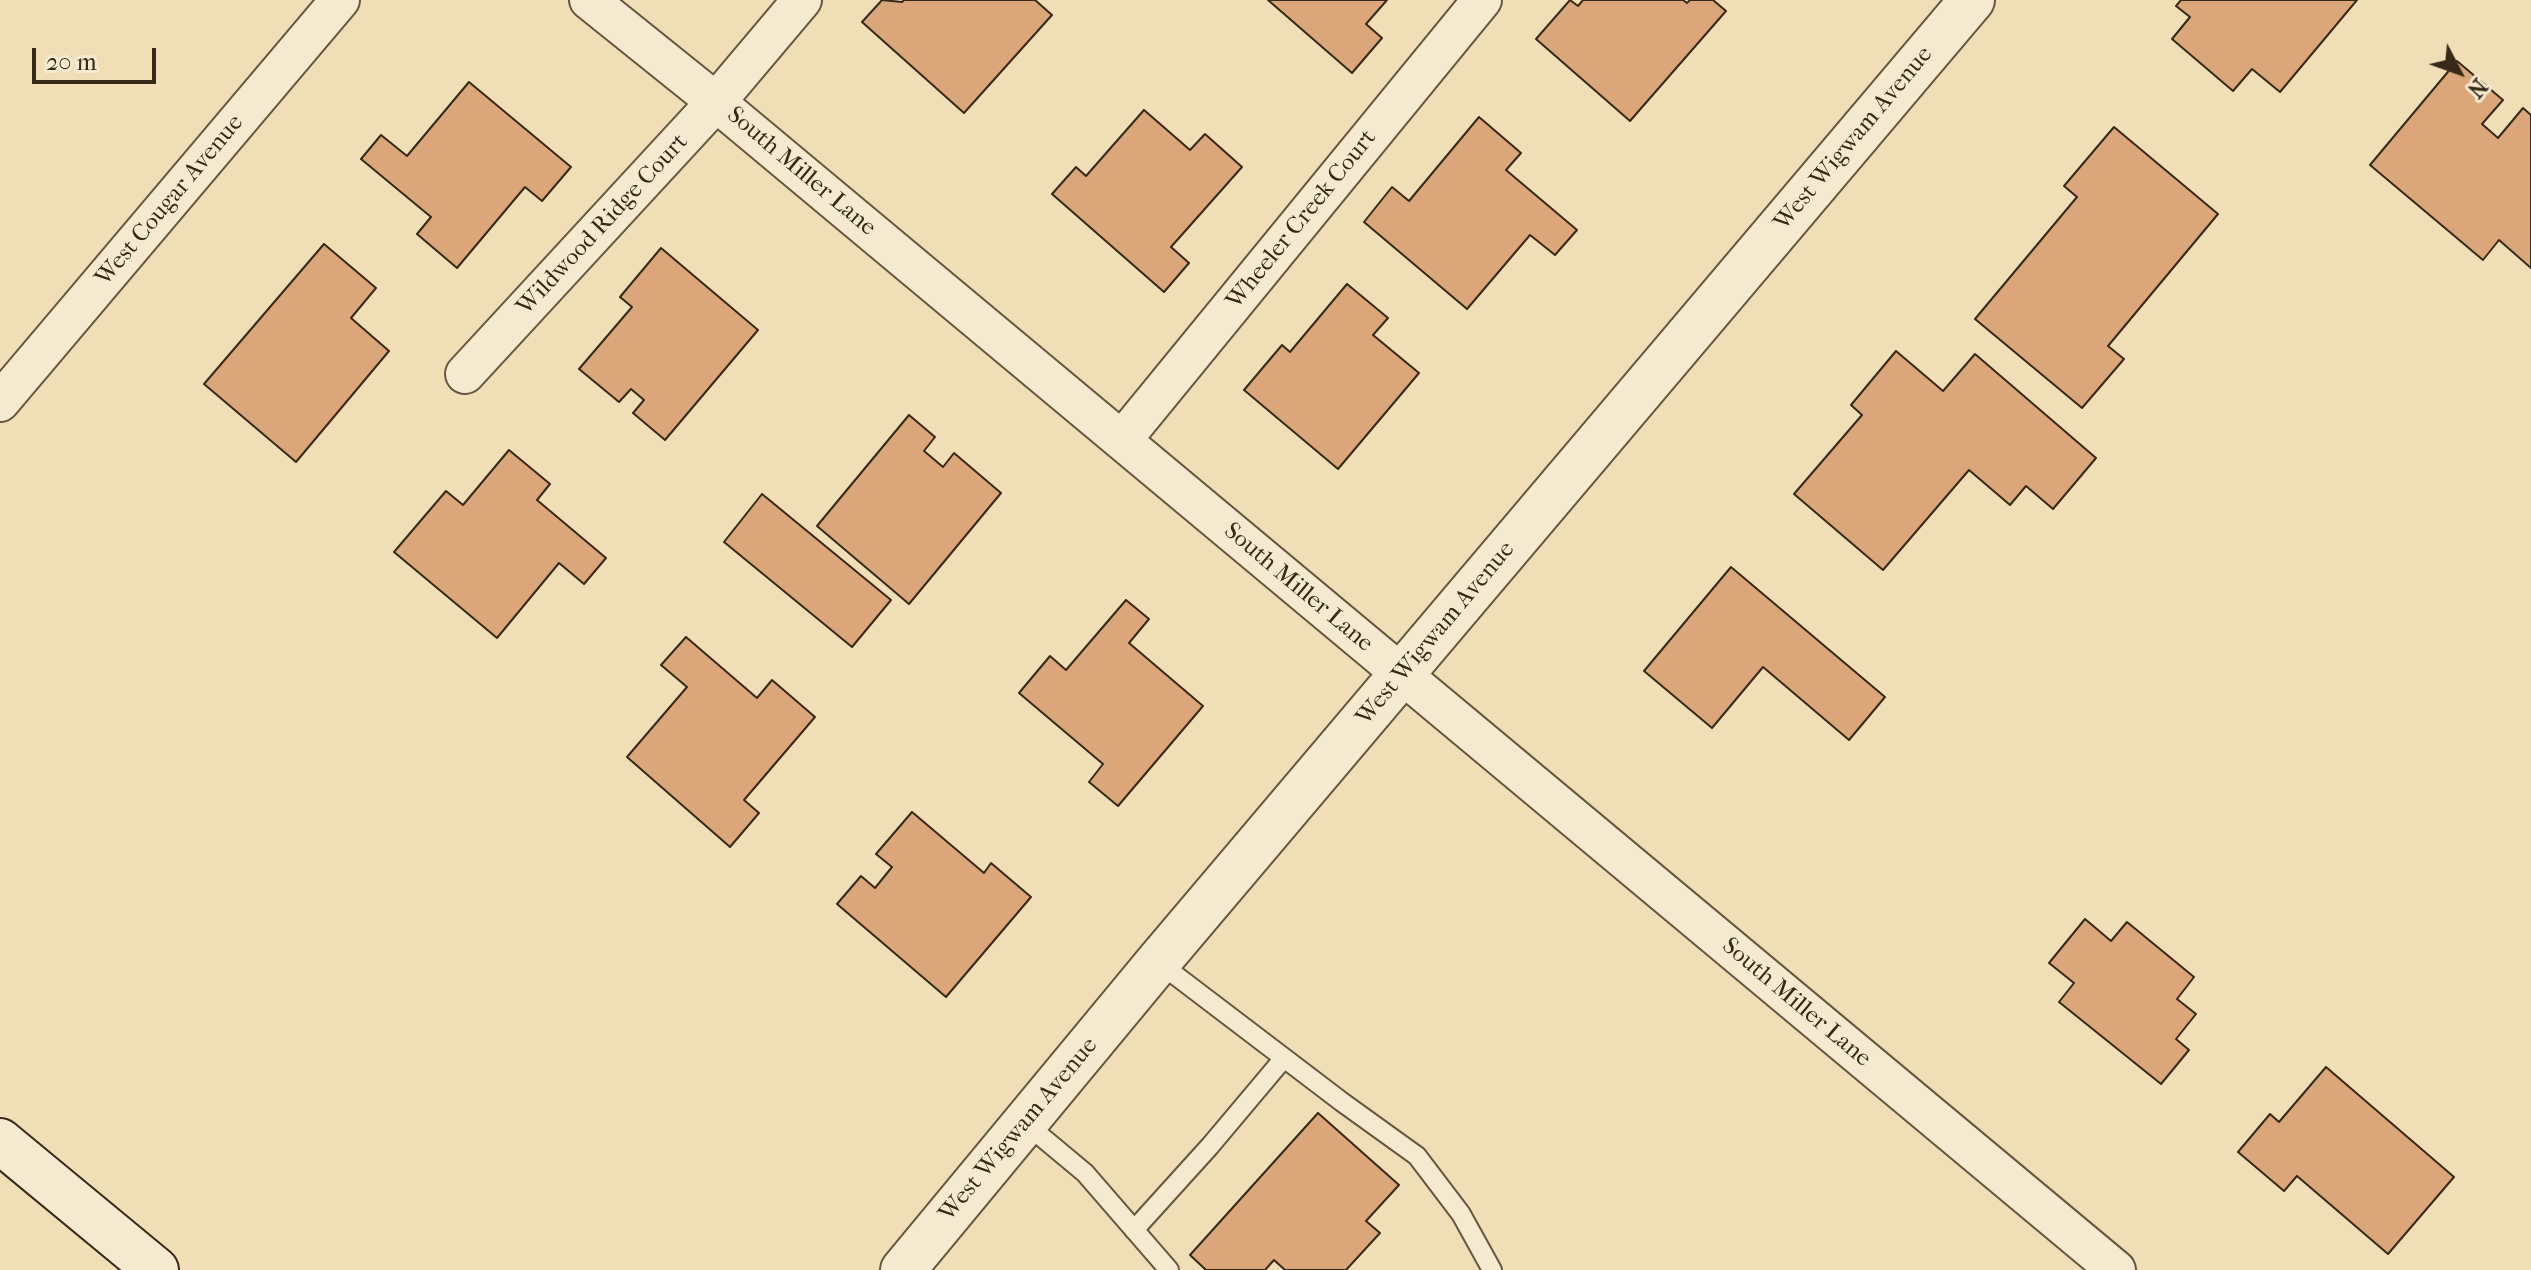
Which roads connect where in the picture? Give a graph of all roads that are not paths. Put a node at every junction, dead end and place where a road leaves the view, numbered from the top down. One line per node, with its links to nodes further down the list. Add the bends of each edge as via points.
1 (340, 0): 8 (street, West Cougar Avenue)
2 (589, 0): 6 (street, South Miller Lane)
3 (802, 0): 6 (street, Wildwood Ridge Court)
4 (1482, 0): 9 (street, Wheeler Creek Court)
5 (1972, 0): 10 (street, West Wigwam Avenue)
6 (716, 102): 7 (street, Wildwood Ridge Court); 9 (street, South Miller Lane)
7 (465, 374)
8 (0, 402)
9 (1122, 440): 10 (street, South Miller Lane)
10 (1401, 674): 11 (street, West Wigwam Avenue); 20 (street, South Miller Lane)
11 (1158, 962): 12 (lane); 13 (street, West Wigwam Avenue)
12 (1284, 1058): 15 (lane); 19 (lane, via 1417,1156 1461,1214)
13 (1025, 1123): 15 (lane, via 1085,1173); 17 (street, West Wigwam Avenue)
14 (0, 1141): 16 (street)
15 (1134, 1230): 18 (lane)
16 (156, 1270)
17 (903, 1270)
18 (1169, 1270)
19 (1492, 1270)
20 (2116, 1270)

